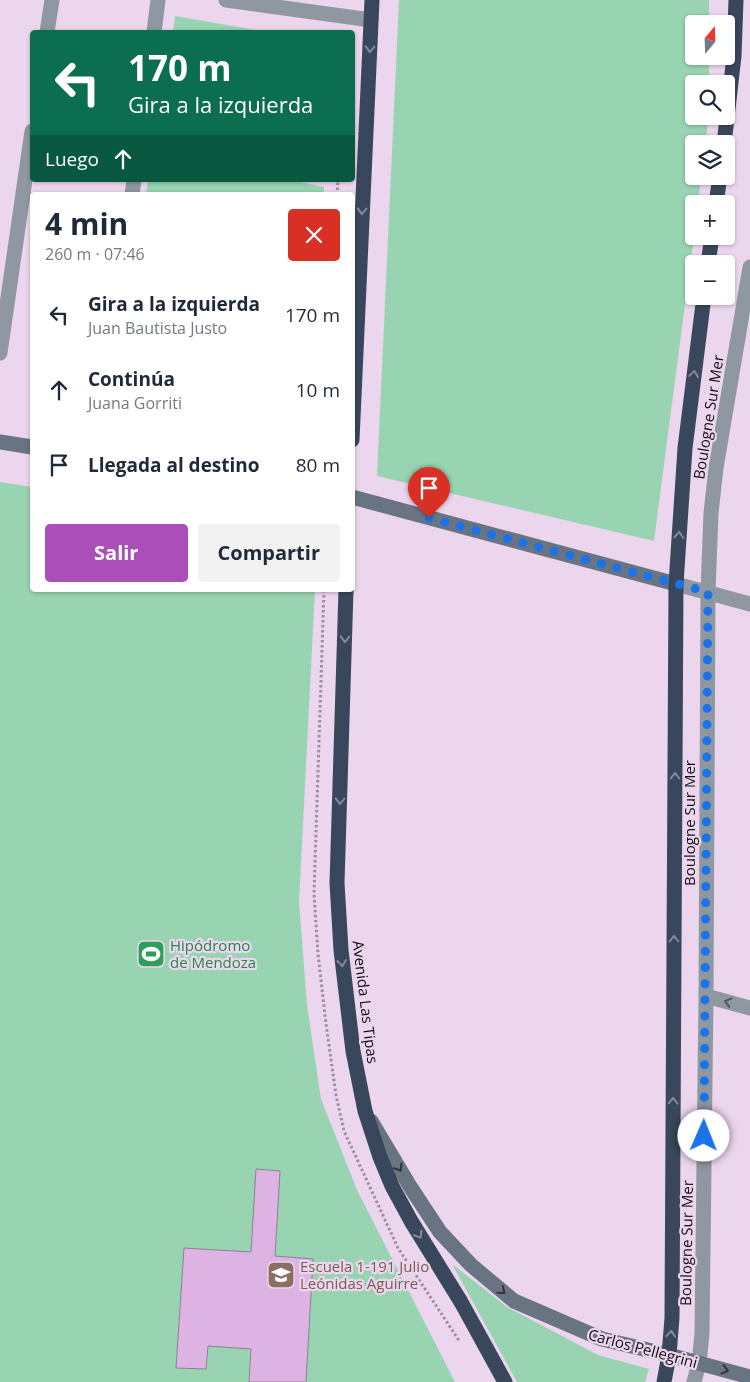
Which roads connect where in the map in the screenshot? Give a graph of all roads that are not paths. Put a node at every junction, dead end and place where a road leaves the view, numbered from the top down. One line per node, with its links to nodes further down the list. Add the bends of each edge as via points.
1 (52, 0): 7 (street)
2 (158, 0): 8 (street)
3 (226, 0): 6 (street)
4 (372, 0): 6 (highway)
5 (736, 0): 9 (highway, via 734,56)
6 (371, 20): 14 (highway, one-way to 14)
7 (47, 30)
8 (154, 30)
9 (725, 135)
10 (30, 145): 13 (street)
11 (750, 267): 20 (street, Boulogne Sur Mer, via 716,468)
12 (703, 305): 18 (highway, Boulogne Sur Mer, one-way to 12, via 685,448)
13 (0, 353)
14 (355, 374)
15 (0, 442): 16 (street)
16 (30, 447)
17 (355, 498): 18 (street)
18 (676, 584): 20 (street); 25 (highway, Boulogne Sur Mer, one-way to 18, via 672,1318)
19 (346, 592): 24 (highway, Avenida Las Tipas, one-way to 24, via 337,883 345,988)
20 (708, 592): 21 (street); 22 (street, Boulogne Sur Mer)
21 (750, 604)
22 (706, 996): 23 (street, one-way to 22); 26 (street, Boulogne Sur Mer)
23 (750, 1008)
24 (365, 1111): 25 (street, Carlos Pellegrini, one-way to 25, via 440,1232 470,1265 514,1302 602,1339); 28 (highway, Avenida Las Tipas, one-way to 28, via 392,1186)
25 (669, 1355): 26 (street, Carlos Pellegrini); 29 (highway, Boulogne Sur Mer)
26 (699, 1363): 27 (street, Carlos Pellegrini, one-way to 27); 30 (street, Boulogne Sur Mer)
27 (750, 1377)
28 (506, 1382)
29 (664, 1382)
30 (694, 1382)

